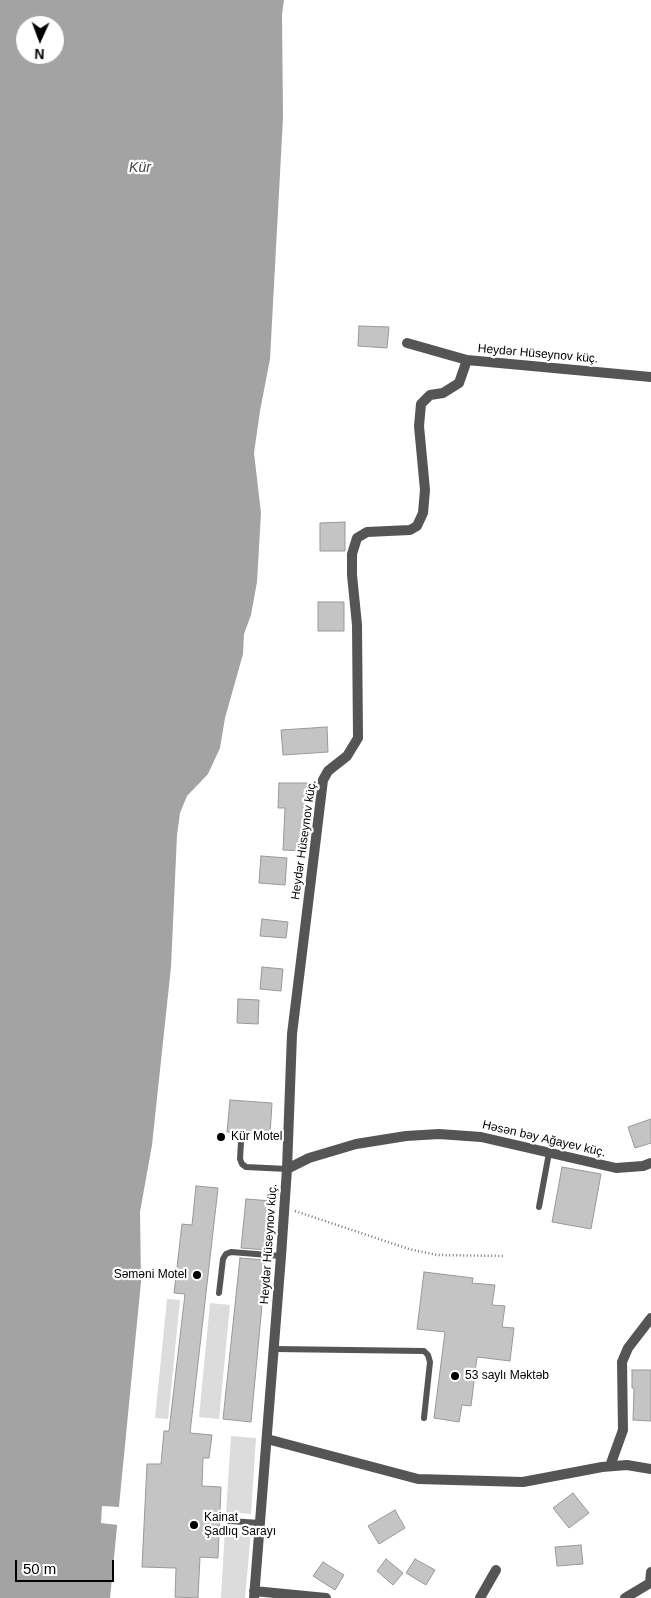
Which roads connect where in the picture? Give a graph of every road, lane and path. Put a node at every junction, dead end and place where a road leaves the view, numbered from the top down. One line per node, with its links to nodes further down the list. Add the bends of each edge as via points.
1 (407, 343): 2 (street)
2 (467, 360): 3 (street, Heydər Hüseynov küç.); 7 (street, Heydər Hüseynov küç., via 458,383 442,393 430,394 421,404 419,426 425,490 423,513 417,526 410,530 367,532 357,538 352,554 357,625 358,738 348,756 328,770 323,780 292,1034)
3 (651, 378)
4 (241, 1142): 7 (lane, via 242,1164)
5 (549, 1153): 6 (street, Həsən bəy Ağayev küç., via 616,1168 643,1166); 7 (street, Həsən bəy Ağayev küç., via 481,1137 406,1136 356,1144 309,1158); 9 (lane)
6 (651, 1162)
7 (287, 1169): 8 (street, Heydər Hüseynov küç.)
8 (284, 1207): 10 (street, Heydər Hüseynov küç.); 11 (path, via 409,1249 437,1254)
9 (539, 1207)
10 (281, 1256): 12 (lane, via 226,1254); 14 (street, Heydər Hüseynov küç.)
11 (505, 1256)
12 (219, 1294)
13 (651, 1318): 17 (street, via 628,1348 622,1362 623,1430)
14 (274, 1349): 15 (lane, via 424,1352 430,1362); 16 (street, Heydər Hüseynov küç.)
15 (424, 1418)
16 (267, 1439): 17 (street, via 418,1479 522,1482); 20 (street, Heydər Hüseynov küç.)
17 (610, 1466): 18 (street)
18 (651, 1469)
19 (229, 1521): 20 (lane)
20 (260, 1523): 23 (street, Heydər Hüseynov küç.)
21 (496, 1570): 25 (street)
22 (651, 1572): 26 (street, via 650,1583)
23 (254, 1594): 24 (street)
24 (326, 1598)
25 (480, 1598)
26 (625, 1598)

